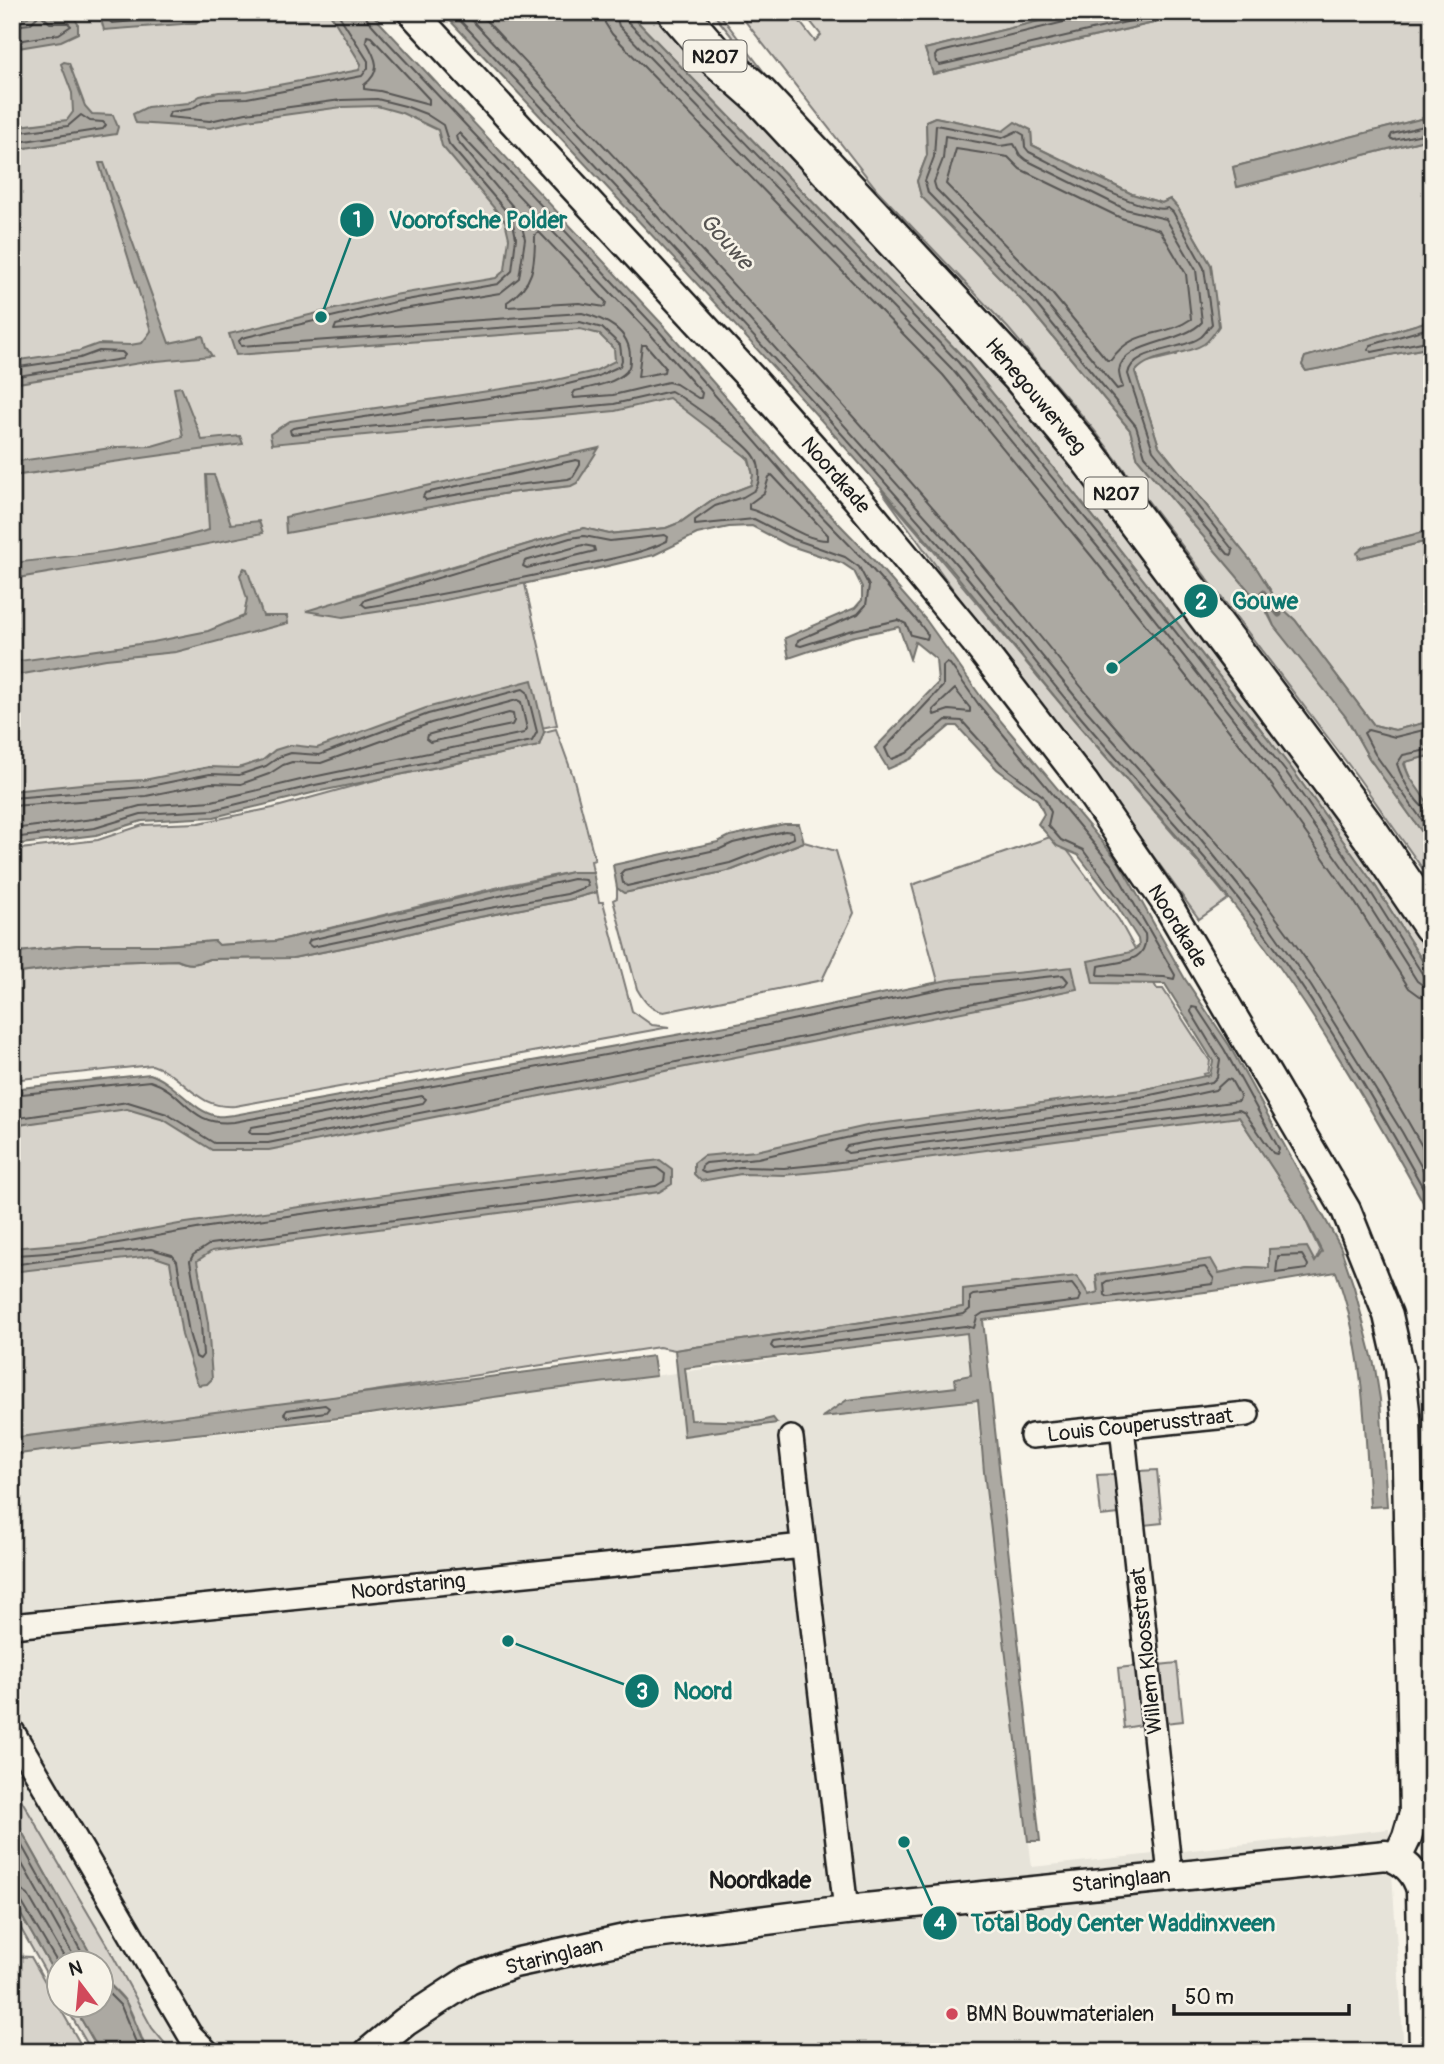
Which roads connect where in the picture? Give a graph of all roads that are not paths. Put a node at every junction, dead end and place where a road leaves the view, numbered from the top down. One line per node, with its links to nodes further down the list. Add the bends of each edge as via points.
1 (412, 12): 13 (street, Noordkade, via 751,378 974,640 1084,783 1167,904 1346,1210 1388,1315 1401,1368 1406,1419 1414,1813)
2 (677, 12): 4 (main road, Henegouwerweg / N207, via 717,58)
3 (702, 12): 4 (main road, Henegouwerweg / N207, via 731,47)
4 (759, 95): 5 (main road, Henegouwerweg / N207, via 996,348 1088,458 1312,754)
5 (1432, 925)
6 (1247, 1414): 7 (street, Louis Couperusstraat)
7 (1122, 1427): 8 (street, Louis Couperusstraat); 14 (street, Willem Kloosstraat)
8 (1032, 1436)
9 (791, 1438): 10 (street)
10 (803, 1546): 11 (street, Noordstaring); 15 (street)
11 (12, 1626)
12 (12, 1731): 16 (street, via 190,2035)
13 (1397, 1858): 14 (street, Staringlaan, via 1386,1854); 18 (street, via 1417,1878 1420,1890)
14 (1170, 1875): 15 (street, Staringlaan)
15 (846, 1910): 17 (street, Staringlaan, via 639,1936 514,1963 469,1980)
16 (207, 2052)
17 (369, 2052)
18 (1424, 2052)

